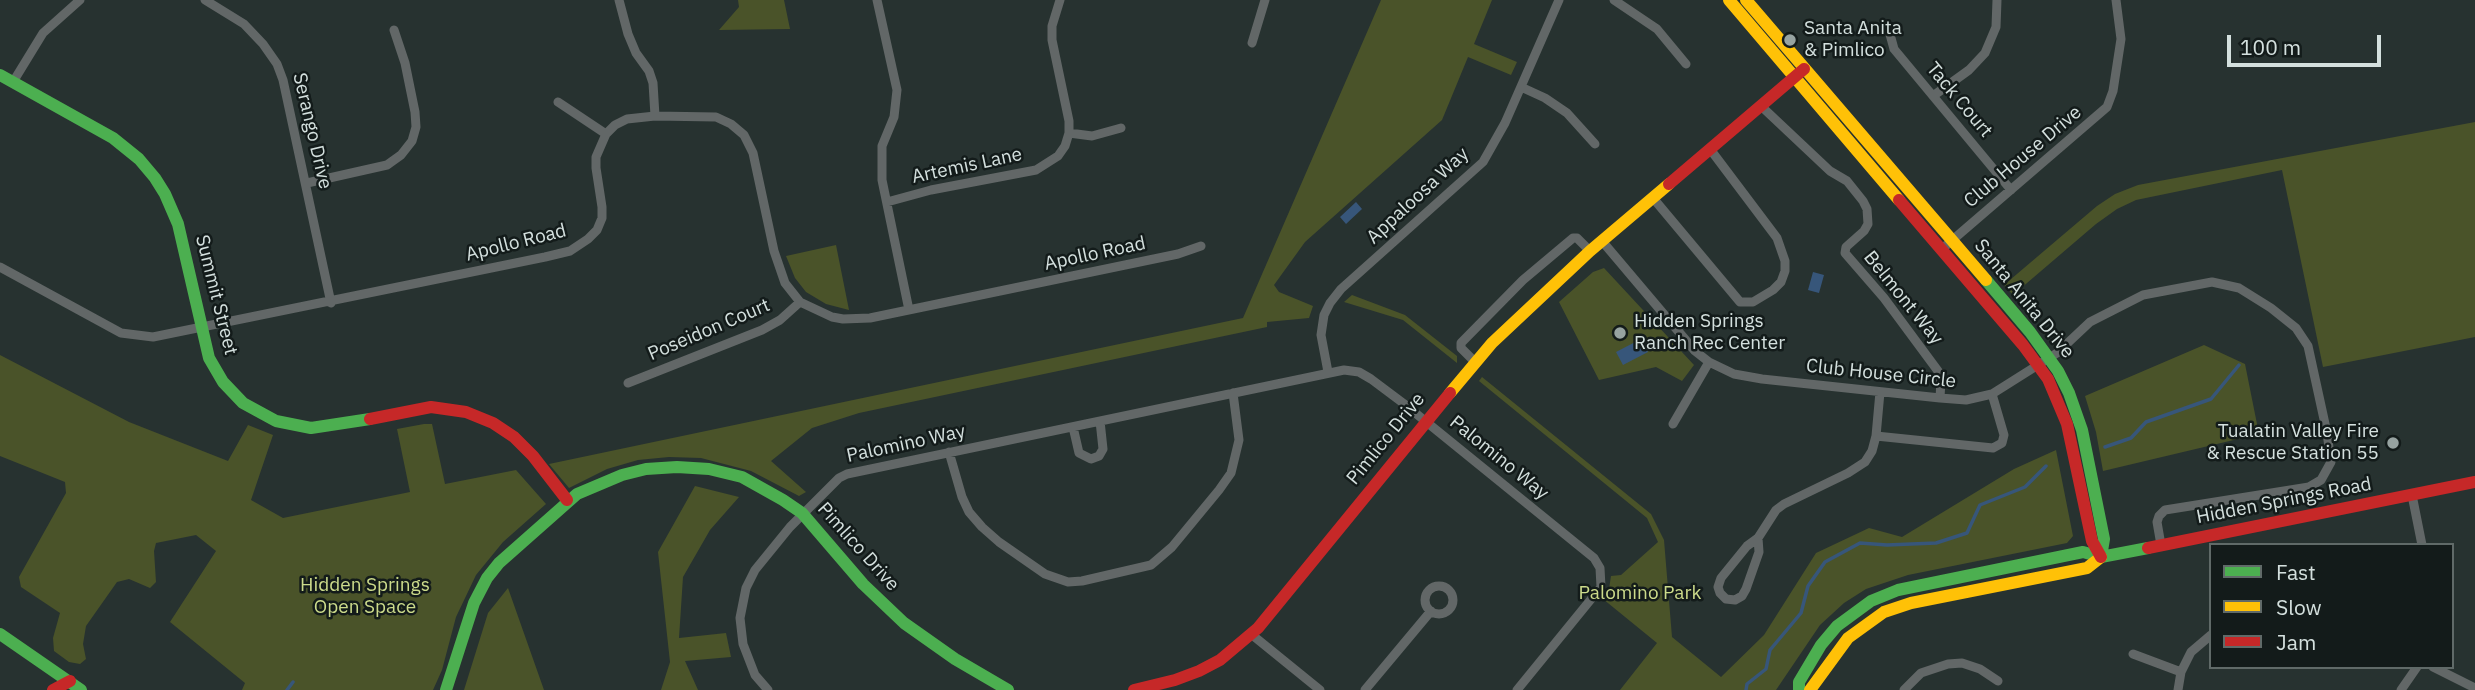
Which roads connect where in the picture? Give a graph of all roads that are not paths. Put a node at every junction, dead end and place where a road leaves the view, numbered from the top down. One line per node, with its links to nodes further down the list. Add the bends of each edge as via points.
1 (80, 0): 19 (street, via 43,33)
2 (205, 0): 30 (street, Serango Drive, via 244,24 277,64)
3 (618, 0): 24 (street, via 628,34 653,83)
4 (877, 0): 33 (street, via 897,90 894,117 882,146)
5 (1060, 0): 27 (street, via 1052,40)
6 (1265, 0): 15 (street)
7 (1559, 0): 20 (street, Appaloosa Way)
8 (1614, 0): 16 (street, via 1657,29)
9 (1729, 0): 17 (street, Santa Anita Drive)
10 (1746, 0): 17 (street, Santa Anita Drive)
11 (1997, 0): 21 (street, via 1996,27 1985,53)
12 (2116, 0): 31 (street, Club House Drive, via 2121,39 2107,107)
13 (1888, 27): 21 (street, Tack Court, via 1894,48)
14 (394, 30): 30 (street, via 414,108 412,141 387,165)
15 (1252, 43)
16 (1686, 64)
17 (1799, 73): 23 (street, Pimlico Drive); 35 (street, Santa Anita Drive)
18 (0, 75): 19 (street, Summit Street)
19 (13, 82): 42 (street, Summit Street, via 113,138 155,178 178,224)
20 (1521, 87): 28 (street, via 1567,113); 46 (street, Appaloosa Way, via 1482,162 1330,303 1321,327)
21 (1933, 96): 31 (street, Tack Court)
22 (558, 102): 26 (street)
23 (1761, 106): 29 (street, Pimlico Drive); 51 (street, Belmont Way, via 1830,171 1847,181 1863,201 1868,224 1845,253 1938,370)
24 (655, 116): 26 (street, via 628,119); 39 (street, via 716,117 744,135 753,153 777,264)
25 (1121, 128): 27 (street, via 1092,136)
26 (606, 134): 40 (street, Apollo Road, via 596,168 602,218 580,246)
27 (1069, 134): 33 (street, Artemis Lane, via 1058,156 1036,170)
28 (1595, 144)
29 (1710, 149): 32 (street, Pimlico Drive); 32 (street, via 1777,238 1785,271 1773,290 1753,302 1740,302)
30 (307, 183): 40 (street, Serango Drive)
31 (2011, 190): 35 (street, Club House Drive)
32 (1653, 198): 34 (street, Pimlico Drive)
33 (887, 202): 41 (street)
34 (1602, 241): 37 (street, Pimlico Drive); 43 (street, Club House Circle, via 1682,337)
35 (1947, 245): 44 (street, Santa Anita Drive)
36 (1201, 246): 41 (street, Apollo Road)
37 (1590, 251): 45 (street, Pimlico Drive, via 1516,318); 45 (street, via 1577,238 1570,239 1523,280 1461,343)
38 (0, 267): 42 (street, Apollo Road, via 121,333 153,337)
39 (800, 302): 41 (street, Apollo Road, via 844,319); 47 (street, Poseidon Court, via 762,330)
40 (331, 303): 42 (street, Apollo Road)
41 (909, 310)
42 (201, 329): 60 (street, Summit Street, via 210,362 223,382 260,414 319,428 431,407 466,412 514,437)
43 (1709, 362): 48 (street, Club House Circle, via 1734,374 1762,379); 54 (street)
44 (2044, 362): 50 (street, Club House Circle); 64 (street, Club House Circle, via 2090,322 2143,295 2212,282 2239,288 2272,308 2296,328 2308,346 2327,433 2331,462 2327,472 2309,487 2165,510 2157,522); 65 (street, Santa Anita Drive, via 2071,436 2091,541)
45 (1476, 363): 53 (street, Pimlico Drive)
46 (1328, 372): 49 (street, Palomino Way); 53 (street, Palomino Way, via 1359,372)
47 (628, 383)
48 (1880, 392): 51 (street, Club House Circle); 56 (street)
49 (1233, 393): 52 (street, Palomino Way); 57 (street, via 1240,440 1231,473 1219,490 1152,565 1082,581 1068,582 1045,574 982,527 962,497)
50 (1992, 394): 51 (street, Club House Circle, via 1966,400); 56 (street, via 2004,435 2002,443 1993,447)
51 (1940, 398)
52 (1100, 421): 55 (street, Palomino Way); 55 (street, via 1103,449 1091,459 1079,453)
53 (1426, 421): 68 (street, Pimlico Drive); 85 (street, Palomino Way, via 1594,558 1600,568 1601,587)
54 (1673, 424)
55 (1073, 427): 57 (street, Palomino Way)
56 (1876, 436): 62 (street, via 1865,462 1784,504)
57 (949, 452): 61 (street, Palomino Way, via 848,474)
58 (2475, 482): 59 (street, Hidden Springs Road)
59 (2412, 495): 63 (street); 64 (street, Hidden Springs Road)
60 (567, 500): 61 (street, Pimlico Drive, via 622,475 686,467 742,477); 79 (street, Pimlico Drive, via 487,578 471,610)
61 (802, 513): 80 (street, Palomino Way, via 755,570 742,605 747,654 755,675); 81 (street, Pimlico Drive, via 890,611 953,658)
62 (1758, 538): 62 (street, via 1721,578 1718,587 1726,599 1735,600 1746,589 1759,552)
63 (2421, 543)
64 (2161, 545): 65 (street, Hidden Springs Road)
65 (2101, 557): 86 (street, Hidden Springs Road, via 2083,552 1888,593 1844,619 1815,655); 87 (street, Hidden Springs Road, via 2087,568 1884,612 1848,638)
66 (1431, 611): 84 (street)
67 (0, 634): 74 (street)
68 (1251, 634): 82 (street, Pimlico Drive, via 1199,671); 83 (street)
69 (2209, 637): 73 (street, via 2191,652)
70 (2133, 654): 73 (street)
71 (2416, 669): 90 (street)
72 (2437, 669): 76 (street)
73 (2181, 672): 89 (street)
74 (71, 681): 77 (street); 78 (street)
75 (1998, 681): 88 (street, via 1980,669 1948,664 1921,673)
76 (2475, 688)
77 (53, 690)
78 (81, 690)
79 (446, 690)
80 (768, 690)
81 (1008, 690)
82 (1134, 690)
83 (1320, 690)
84 (1365, 690)
85 (1517, 690)
86 (1799, 690)
87 (1810, 690)
88 (1904, 690)
89 (2178, 690)
90 (2401, 690)

